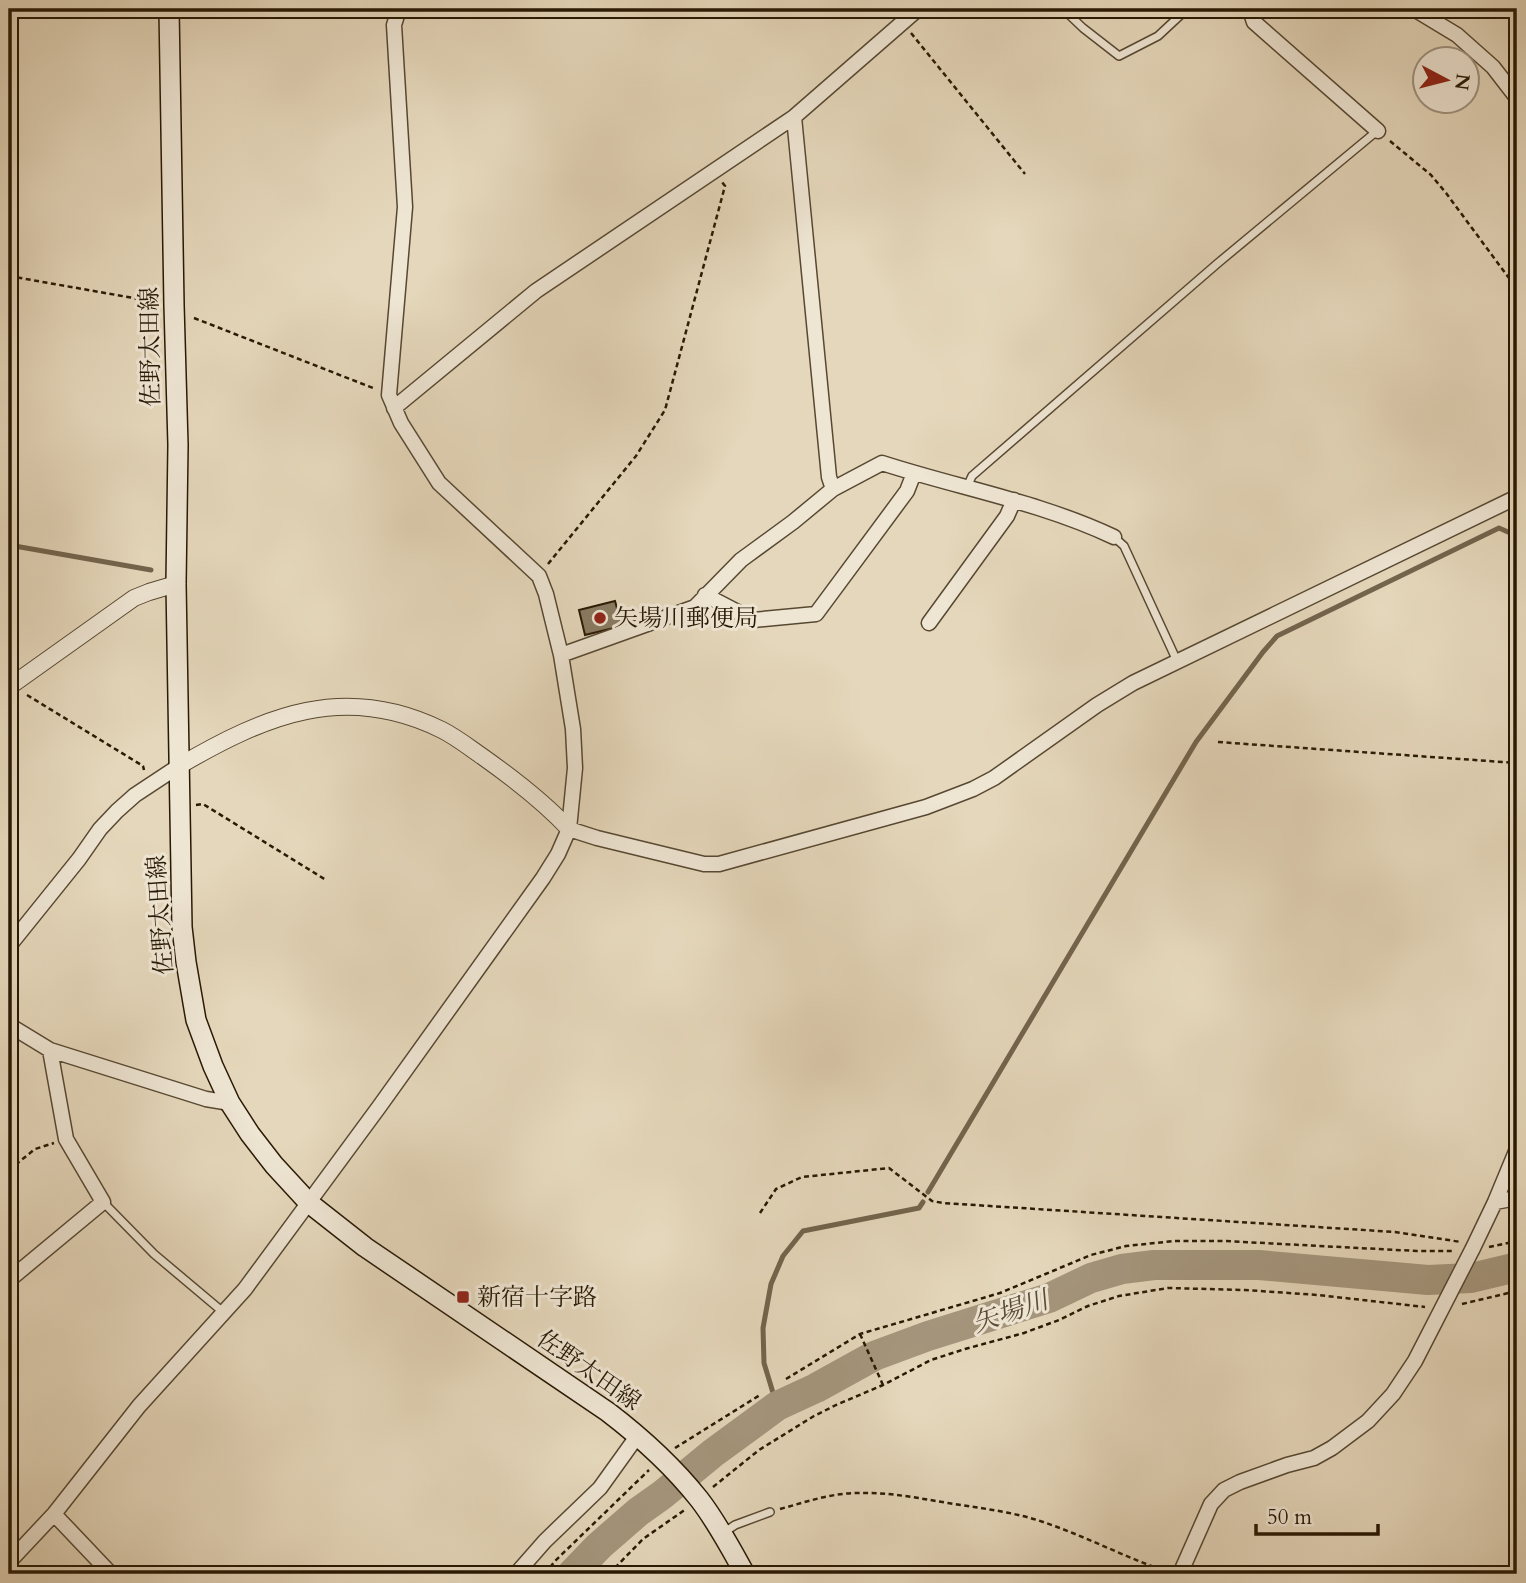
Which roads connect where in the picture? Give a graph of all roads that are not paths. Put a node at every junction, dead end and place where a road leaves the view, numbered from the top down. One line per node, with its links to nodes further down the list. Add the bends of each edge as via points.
1 (169, 9): 18 (main road, 佐野太田線, via 178,445)
2 (398, 9): 11 (street, via 394,25 405,207)
3 (918, 9): 9 (street)
4 (1063, 9): 5 (lane, via 1119,56 1158,36)
5 (1187, 9)
6 (1255, 9): 10 (street, via 1254,22)
7 (1414, 9): 8 (street, via 1457,35)
8 (1517, 98)
9 (794, 117): 11 (street, via 536,290); 14 (street)
10 (1378, 131): 13 (lane, via 972,475)
11 (392, 401): 21 (street, via 439,483 538,576)
12 (914, 473): 13 (street); 14 (street, via 881,463); 19 (street, via 907,491 816,614 752,620)
13 (967, 487): 16 (street)
14 (833, 489): 19 (street, via 741,560)
15 (1517, 497): 22 (street)
16 (1014, 500): 17 (street); 20 (street)
17 (1114, 537): 22 (lane, via 1124,546)
18 (176, 584): 23 (street, via 134,598); 24 (main road, 佐野太田線)
19 (705, 595): 21 (street, via 695,607)
20 (929, 623)
21 (561, 655): 25 (street, via 575,768)
22 (1177, 661): 25 (street, via 1097,705 994,778 952,798 880,821 719,864)
23 (12, 685)
24 (179, 766): 25 (street, via 220,743 291,714 330,707 386,710 445,731 524,786); 26 (street, via 117,811); 29 (main road, 佐野太田線, via 186,962 197,1020)
25 (569, 829): 34 (street, via 543,877)
26 (9, 946)
27 (9, 1025): 28 (street)
28 (50, 1050): 29 (street); 32 (street, via 66,1139)
29 (230, 1103): 34 (main road, 佐野太田線)
30 (1517, 1149): 33 (street)
31 (1517, 1198): 33 (street)
32 (103, 1202): 35 (street); 36 (lane, via 154,1254)
33 (1495, 1202): 42 (street, via 1415,1361 1393,1394 1368,1421 1332,1448 1224,1490 1211,1504)
34 (309, 1203): 36 (street); 37 (main road, 佐野太田線, via 365,1247)
35 (9, 1280)
36 (224, 1312): 39 (street, via 139,1406)
37 (638, 1435): 40 (main road, 佐野太田線, via 697,1497); 44 (street, via 600,1489)
38 (770, 1512): 40 (lane)
39 (54, 1514): 41 (street); 43 (street)
40 (722, 1533): 45 (main road, 佐野太田線)
41 (9, 1562)
42 (1174, 1573)
43 (111, 1574)
44 (516, 1574)
45 (745, 1574)

